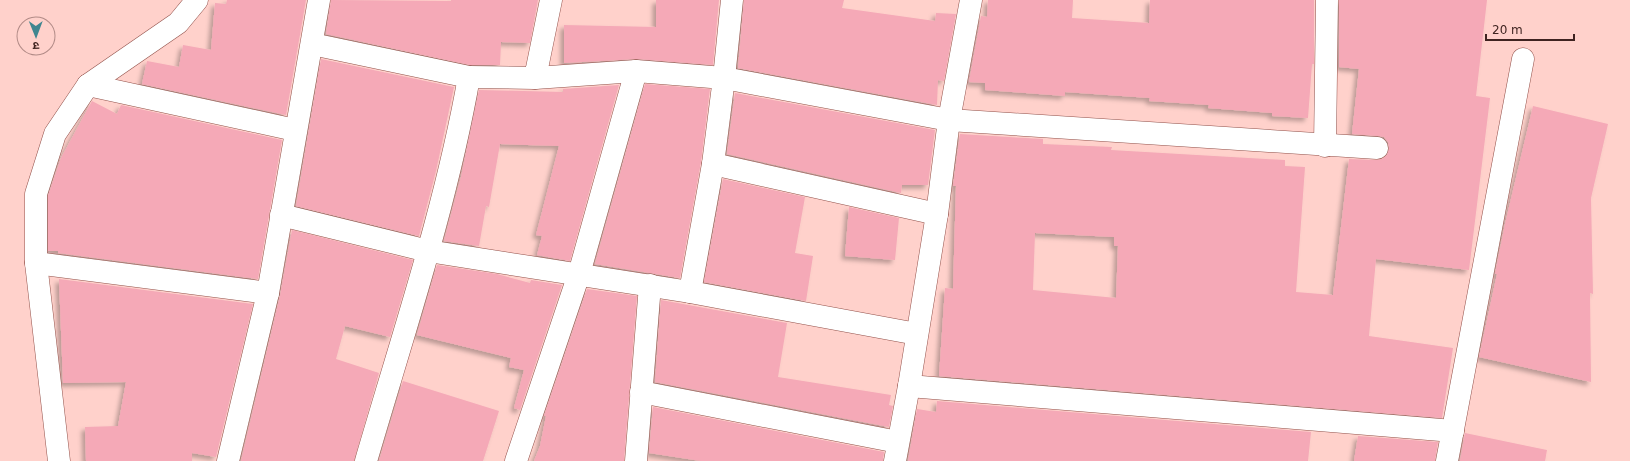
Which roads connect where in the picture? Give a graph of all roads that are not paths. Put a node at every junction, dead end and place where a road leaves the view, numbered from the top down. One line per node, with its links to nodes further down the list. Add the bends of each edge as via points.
1 (198, 0): 13 (street, via 178,23)
2 (319, 0): 7 (street)
3 (551, 0): 11 (street)
4 (732, 0): 12 (street)
5 (971, 0): 14 (street)
6 (1327, 0): 16 (street)
7 (312, 44): 10 (street); 15 (street)
8 (1523, 60): 30 (street)
9 (636, 71): 11 (street); 12 (street); 23 (street)
10 (469, 77): 11 (street); 21 (street, via 462,120)
11 (535, 78)
12 (724, 78): 14 (street); 18 (street)
13 (88, 86): 15 (street); 22 (street, via 55,134 36,194)
14 (949, 120): 16 (street); 19 (street)
15 (296, 130): 20 (street)
16 (1325, 146): 17 (street)
17 (1377, 148)
18 (713, 164): 19 (street); 26 (street)
19 (937, 214): 27 (street)
20 (281, 215): 21 (street); 25 (street)
21 (428, 251): 23 (street); 34 (street)
22 (36, 263): 25 (street); 32 (street)
23 (579, 274): 24 (street); 35 (street)
24 (650, 285): 26 (street); 29 (street)
25 (268, 292): 33 (street)
26 (690, 292): 27 (street)
27 (917, 334): 28 (street)
28 (909, 386): 30 (street); 31 (street)
29 (641, 392): 31 (street); 36 (street)
30 (1453, 431): 37 (street)
31 (897, 452)
32 (59, 461)
33 (228, 461)
34 (366, 461)
35 (516, 461)
36 (636, 461)
37 (1447, 461)

